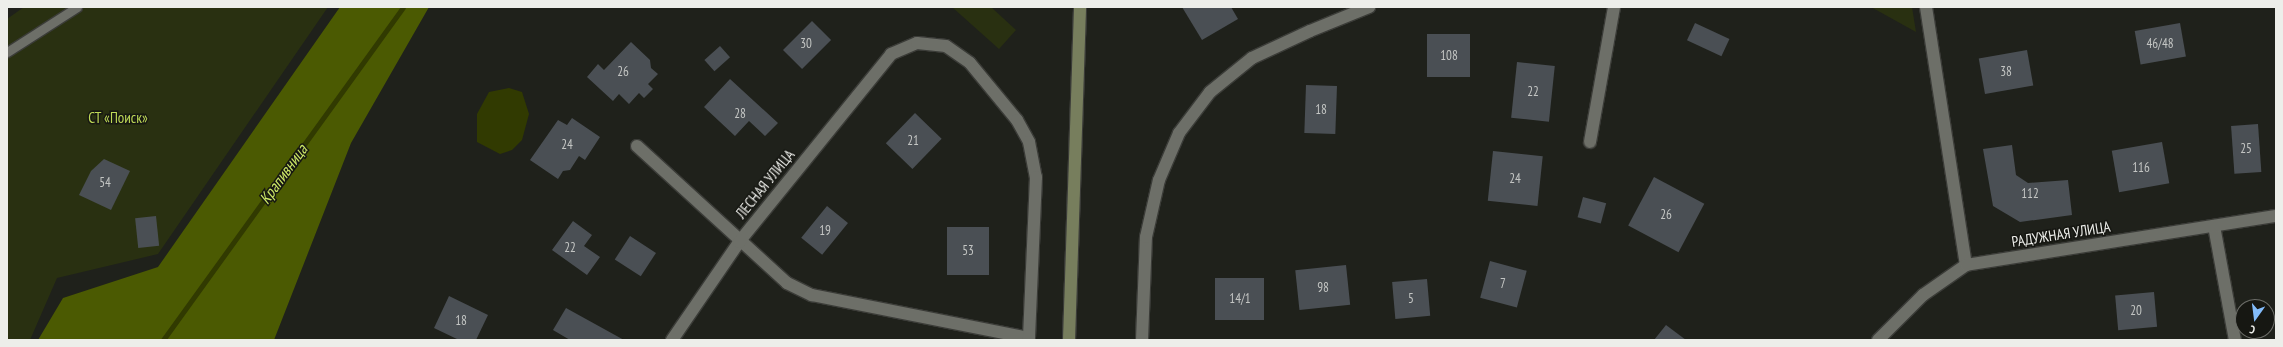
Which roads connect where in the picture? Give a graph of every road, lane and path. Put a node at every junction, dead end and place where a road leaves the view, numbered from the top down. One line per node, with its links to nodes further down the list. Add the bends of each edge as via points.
1 (77, 7): 6 (lane)
2 (1080, 7): 15 (street)
3 (1614, 7): 7 (street)
4 (1926, 7): 12 (street)
5 (1361, 8): 16 (street, via 1252,58 1210,92 1179,133 1159,180 1146,237)
6 (7, 52)
7 (1590, 142)
8 (637, 146): 11 (street)
9 (2276, 216): 10 (street, РАДУЖНАЯ УЛИЦА)
10 (2214, 226): 12 (street, РАДУЖНАЯ УЛИЦА); 18 (street)
11 (739, 242): 13 (street, via 787,283 812,295); 13 (street, ЛЕСНАЯ УЛИЦА, via 891,54 918,43 946,46 970,63 1018,120 1029,142 1036,177); 14 (street, ЛЕСНАЯ УЛИЦА)
12 (1966, 265): 17 (street, РАДУЖНАЯ УЛИЦА, via 1923,295)
13 (1029, 339)
14 (672, 340)
15 (1069, 340)
16 (1142, 340)
17 (1878, 340)
18 (2235, 340)

